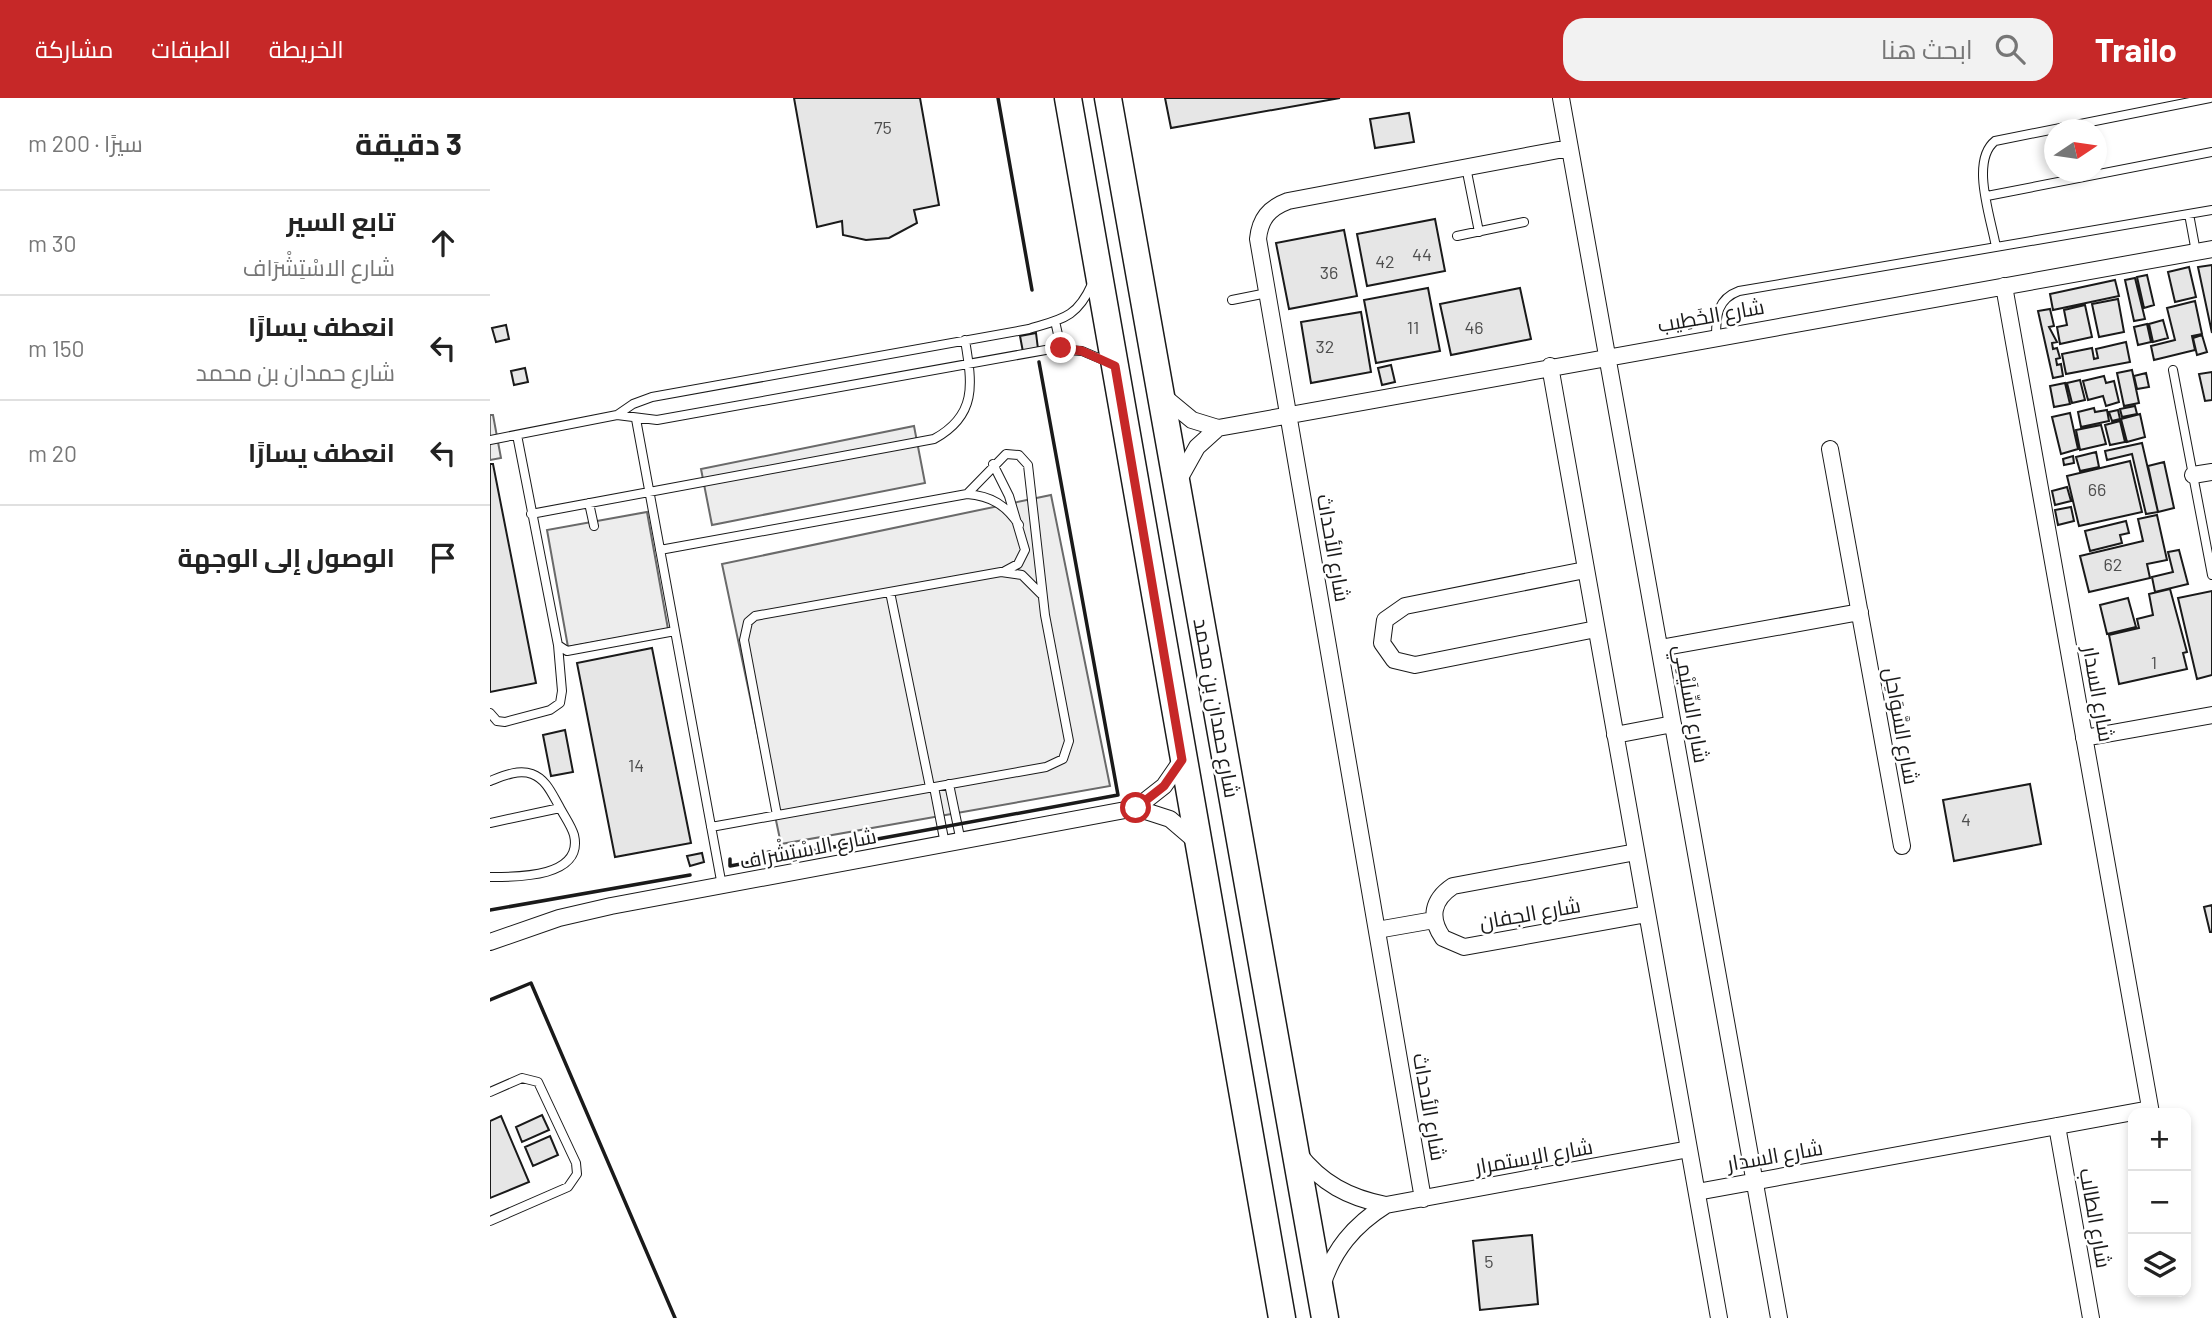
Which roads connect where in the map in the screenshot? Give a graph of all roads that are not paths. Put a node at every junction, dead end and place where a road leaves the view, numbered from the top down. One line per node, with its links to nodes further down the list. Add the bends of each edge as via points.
1 (1068, 98): 16 (main road, شارع حمدان بن محمد)
2 (1108, 98): 29 (main road, شارع حمدان بن محمد)
3 (1560, 98): 5 (street, شارع السِّلَيْمِي)
4 (2210, 98): 8 (lane, via 1995,141 1982,159)
5 (1569, 148): 7 (street, شارع الأحداث); 24 (street, شارع السِّلَيْمِي)
6 (2212, 152): 8 (lane)
7 (1466, 167): 12 (lane); 18 (street, شارع الأحداث, via 1278,204 1263,219 1258,239)
8 (1987, 196): 14 (lane)
9 (2212, 209): 10 (lane)
10 (2189, 214): 14 (lane); 15 (lane)
11 (1524, 222): 12 (lane)
12 (1479, 232): 13 (lane)
13 (1457, 236)
14 (1996, 247): 21 (lane, via 1739,291 1718,309)
15 (2204, 250): 17 (street, شارع الخَطِيب)
16 (1098, 268): 20 (lane, via 1080,306); 26 (main road, شارع حمدان بن محمد)
17 (2004, 286): 21 (street, شارع الخَطِيب); 62 (street, شارع السدار)
18 (1267, 293): 19 (lane); 31 (street, شارع الأحداث)
19 (1232, 300)
20 (1055, 321): 22 (lane); 23 (lane)
21 (1716, 337): 24 (street, شارع الخَطِيب)
22 (965, 340): 25 (lane); 30 (lane, via 652,397)
23 (1061, 348): 25 (lane); 26 (lane, via 1082,351)
24 (1608, 356): 27 (street, شارع الخَطِيب); 57 (street, شارع السِّلَيْمِي)
25 (969, 364): 32 (lane, via 657,420); 41 (lane, via 972,386 967,405 957,422 934,439)
26 (1115, 366): 63 (main road, شارع حمدان بن محمد)
27 (1549, 366): 31 (street, شارع الخَطِيب); 48 (street)
28 (2173, 370): 39 (lane)
29 (1160, 393): 33 (street, via 1192,420); 40 (main road, شارع حمدان بن محمد)
30 (617, 415): 32 (lane); 34 (lane)
31 (1288, 415): 33 (street, شارع الخَطِيب); 80 (street, شارع الأحداث)
32 (636, 419): 41 (lane)
33 (1218, 428): 40 (street, via 1188,458)
34 (517, 435): 35 (lane); 44 (lane)
35 (490, 440)
36 (1830, 449): 53 (street, شارع السَّوَاحِل)
37 (993, 464): 42 (lane); 45 (lane); 52 (lane, via 1013,453 1028,465)
38 (2212, 472): 39 (street)
39 (2193, 475): 50 (lane)
40 (1177, 484): 86 (main road, شارع حمدان بن محمد)
41 (650, 492): 43 (lane); 47 (lane)
42 (967, 494): 45 (lane, via 1003,505); 47 (lane)
43 (589, 503): 44 (lane); 46 (lane)
44 (531, 514): 56 (lane)
45 (1019, 525): 49 (lane, via 1023,556 1018,564)
46 (594, 526)
47 (660, 550): 55 (lane)
48 (1585, 570): 54 (street); 54 (street, via 1405,606 1385,620 1382,643 1394,660 1415,665)
49 (1001, 572): 51 (lane); 52 (lane, via 1029,579)
50 (2212, 575)
51 (890, 592): 66 (lane); 69 (lane, via 764,613 748,622 744,640)
52 (1043, 596): 65 (lane, via 1068,751 1055,764)
53 (1860, 612): 57 (street); 74 (street, شارع السَّوَاحِل)
54 (1596, 629): 61 (street)
55 (675, 631): 56 (lane, via 567,651); 71 (lane)
56 (558, 645): 58 (lane, via 560,703 505,722)
57 (1660, 648): 60 (street, شارع السِّلَيْمِي)
58 (490, 713)
59 (2212, 715): 62 (street)
60 (1673, 723): 61 (street); 88 (street, شارع السِّلَيْمِي)
61 (1615, 735): 75 (street)
62 (2084, 738): 83 (street, شارع السدار)
63 (1182, 760): 68 (street, شارع الاسْتِشْرَاف, via 1164,786); 73 (main road, شارع حمدان بن محمد)
64 (490, 781): 67 (lane, via 529,773 544,782)
65 (949, 784): 66 (lane); 72 (lane)
66 (932, 787): 69 (lane); 72 (lane)
67 (560, 808): 70 (lane); 76 (lane, via 574,836 570,858 562,866)
68 (1136, 808): 72 (street, شارع الاسْتِشْرَاف); 73 (street, شارع الاسْتِشْرَاف, via 1170,819)
69 (777, 815): 71 (lane)
70 (490, 823)
71 (711, 827): 77 (lane)
72 (953, 843): 77 (street, شارع الاسْتِشْرَاف)
73 (1198, 843): 94 (main road, شارع حمدان بن محمد)
74 (1902, 846)
75 (1636, 852): 78 (street); 79 (street, شارع الجفان, via 1453,886 1436,902)
76 (490, 877)
77 (722, 886): 81 (street, شارع الاسْتِشْرَاف, via 585,911)
78 (1647, 914): 79 (street, شارع الجفان, via 1464,947 1443,938); 87 (street)
79 (1434, 920): 80 (street)
80 (1377, 930): 90 (street, شارع الأحداث)
81 (490, 942)
82 (490, 1092): 92 (lane, via 522,1078 537,1082 578,1168 568,1187)
83 (2149, 1108)
84 (2128, 1115): 85 (street, شارع السدار)
85 (2057, 1126): 88 (street, شارع السدار); 98 (street, شارع الطالب)
86 (1295, 1148): 91 (street, شارع الإستمرار, via 1325,1181 1364,1201); 93 (main road, شارع حمدان بن محمد)
87 (1689, 1149): 89 (street); 90 (street, شارع الإستمرار)
88 (1755, 1181): 89 (street, شارع السدار); 97 (street, شارع السِّلَيْمِي)
89 (1697, 1192): 96 (street)
90 (1423, 1199): 91 (street, شارع الإستمرار)
91 (1386, 1205): 93 (street, شارع الإستمرار, via 1351,1233 1326,1270)
92 (490, 1221)
93 (1320, 1292): 95 (main road, شارع حمدان بن محمد)
94 (1282, 1318)
95 (1325, 1318)
96 (1719, 1318)
97 (1779, 1318)
98 (2091, 1318)

